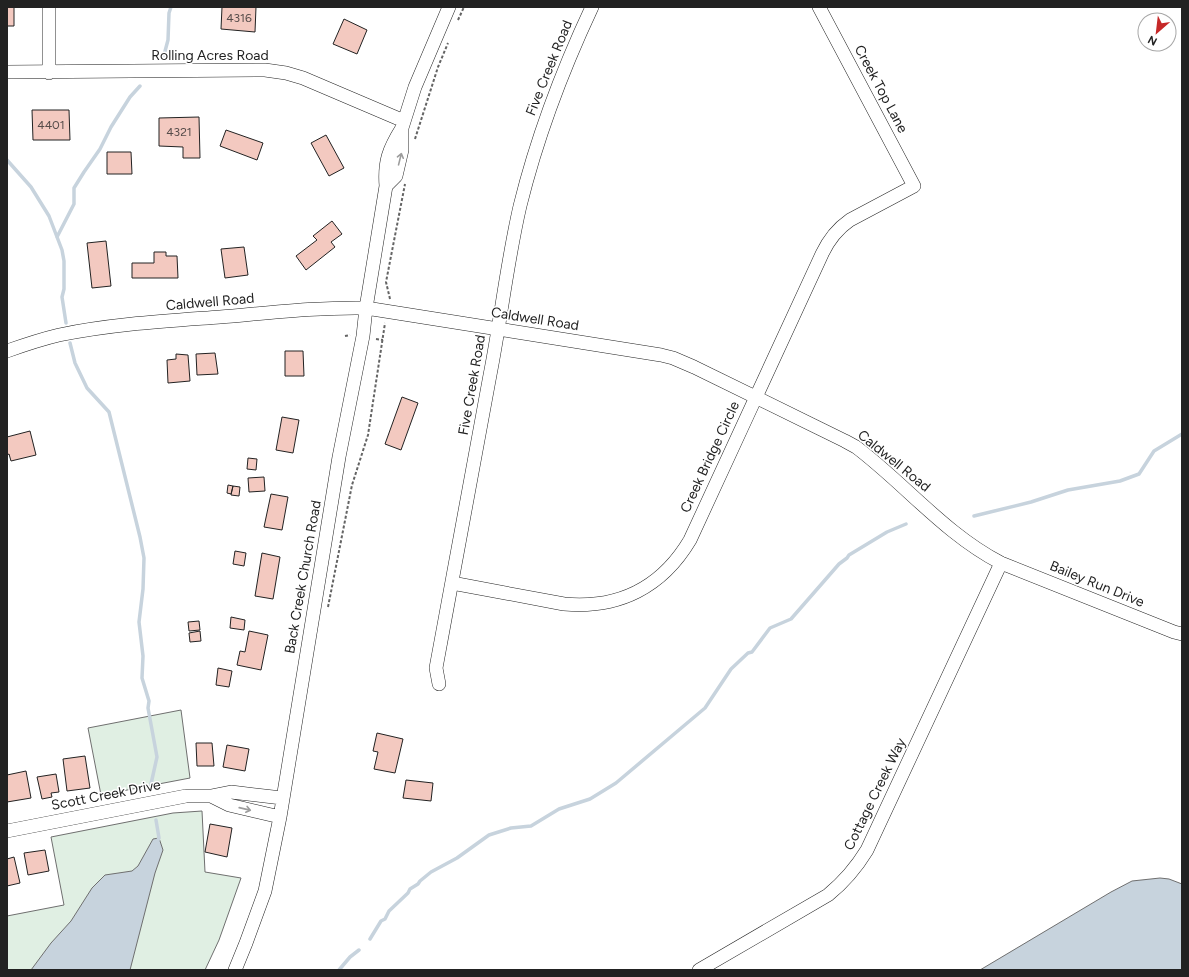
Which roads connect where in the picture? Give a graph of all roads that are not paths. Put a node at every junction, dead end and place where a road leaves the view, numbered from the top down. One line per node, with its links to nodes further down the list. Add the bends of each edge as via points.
1 (48, 7): 6 (street)
2 (449, 7): 7 (street, Back Creek Church Road, via 414,88)
3 (592, 7): 10 (street, Five Creek Road, via 563,73 529,172 513,241)
4 (819, 7): 8 (street, Creek Top Lane)
5 (7, 72): 6 (street, Rolling Acres Road)
6 (49, 73): 7 (street, Rolling Acres Road, via 178,70 286,73 303,78)
7 (403, 125): 9 (street, Back Creek Church Road, via 402,150 396,176 386,186)
8 (914, 186): 12 (street, Creek Bridge Circle, via 850,220 830,238)
9 (366, 308): 10 (street, Caldwell Road); 11 (street, Caldwell Road, via 143,323 58,335); 18 (street, Back Creek Church Road)
10 (499, 330): 12 (street, Caldwell Road, via 661,355 683,362); 14 (street, Five Creek Road)
11 (7, 351)
12 (756, 397): 13 (street, Caldwell Road, via 856,447 960,537); 14 (street, Creek Bridge Circle, via 690,540 668,570 648,586 614,601 577,605)
13 (1000, 563): 15 (street, Bailey Run Drive); 22 (street, Cottage Creek Way, via 867,850 854,870 828,895)
14 (452, 583): 16 (street, Five Creek Road, via 436,668)
15 (1182, 634)
16 (439, 684)
17 (211, 796): 18 (street, Scott Creek Drive, via 231,792); 19 (street, Scott Creek Drive, one-way to 19, via 229,805); 20 (street, Scott Creek Drive, via 186,796)
18 (282, 798): 19 (street, Back Creek Church Road)
19 (280, 817): 21 (street, Back Creek Church Road, via 265,891)
20 (7, 831)
21 (235, 970)
22 (699, 970)

